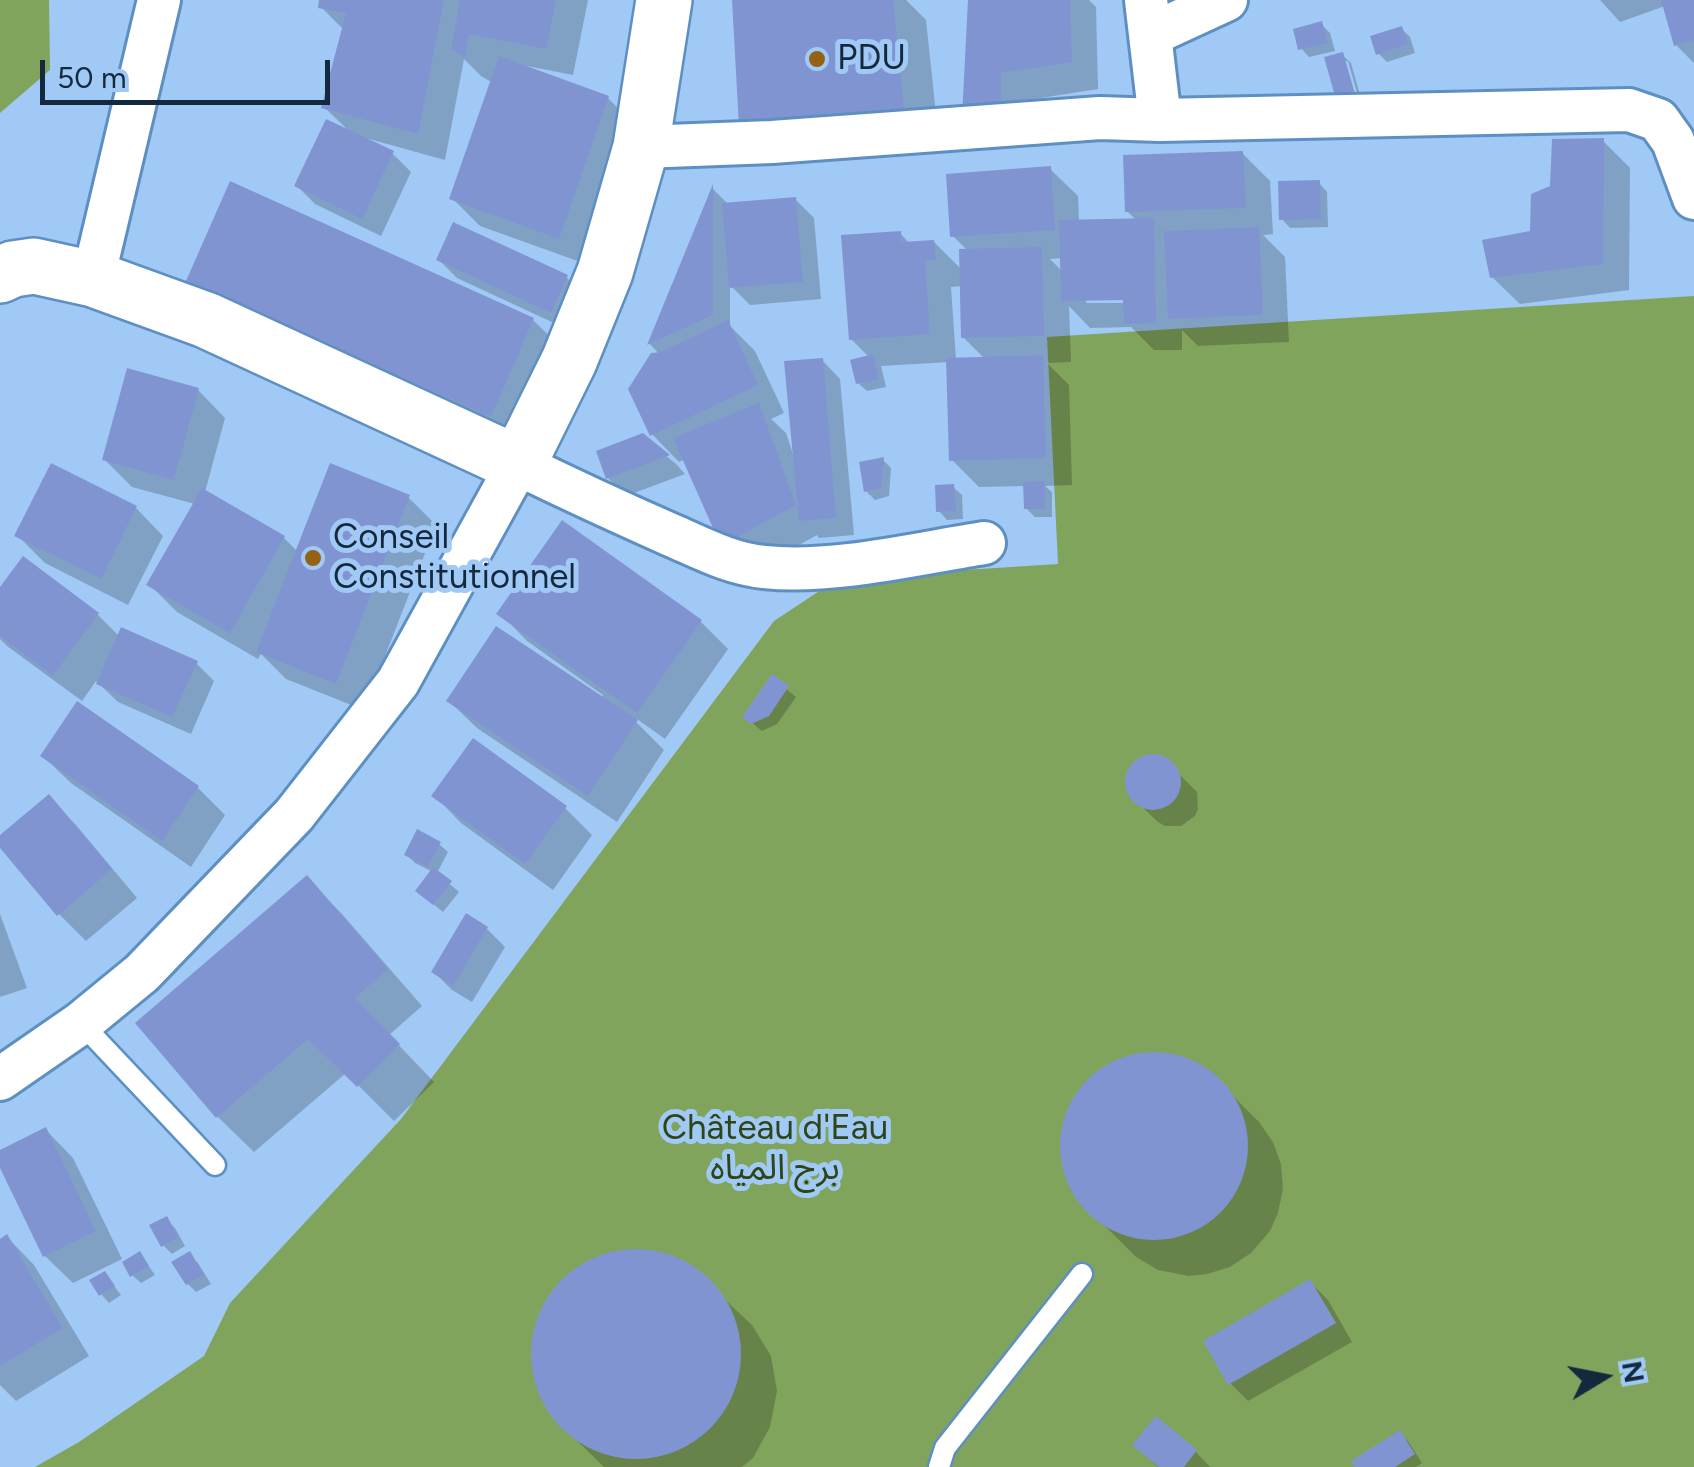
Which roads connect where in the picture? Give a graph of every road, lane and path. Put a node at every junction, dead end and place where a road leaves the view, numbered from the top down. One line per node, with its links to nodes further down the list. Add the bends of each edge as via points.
1 (159, 0): 9 (street)
2 (664, 0): 6 (street)
3 (1226, 0): 4 (street)
4 (1148, 17): 5 (street)
5 (1160, 120): 6 (street, via 1100,118); 7 (street, via 1629,110 1658,120)
6 (641, 147): 10 (street, via 605,272)
7 (1694, 198)
8 (0, 275): 9 (street, via 34,266)
9 (92, 279): 10 (street, via 206,320)
10 (518, 464): 11 (street, via 729,560 759,566 848,564); 12 (street, via 398,682 294,815 142,974)
11 (984, 543)
12 (80, 1023): 13 (street); 14 (lane)
13 (0, 1080)
14 (215, 1164)
15 (1082, 1274): 16 (lane, via 945,1448)
16 (938, 1467)

